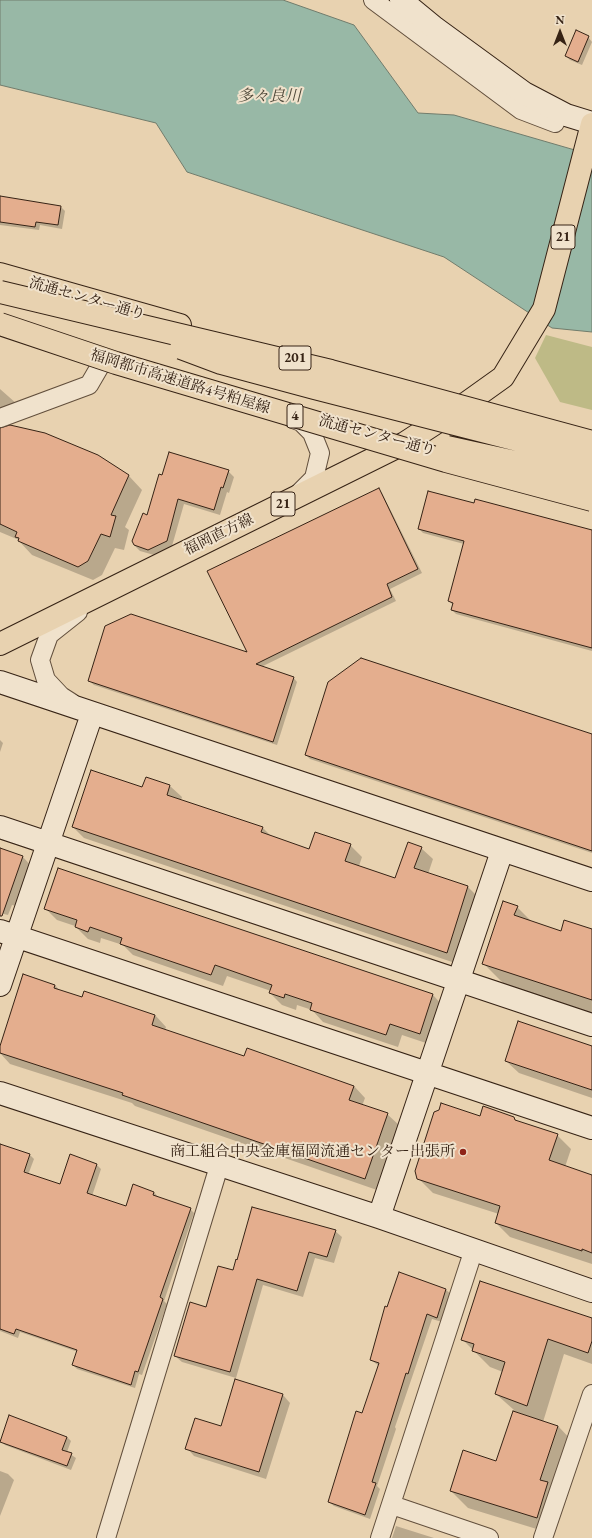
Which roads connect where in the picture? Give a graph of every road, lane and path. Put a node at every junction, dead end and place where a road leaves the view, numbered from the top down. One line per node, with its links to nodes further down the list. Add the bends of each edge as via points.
1 (373, 0): 3 (street, via 521,110)
2 (401, 0): 4 (street, via 524,93 566,115)
3 (555, 123)
4 (592, 123): 12 (main road, 福岡直方線 / 21, via 544,309 503,377)
5 (0, 274): 12 (main road, 流通センター通り / 201, via 271,351)
6 (0, 292): 7 (main road, bridge)
7 (76, 311): 16 (main road, bridge, via 331,371); 18 (main road, bridge, via 222,363)
8 (0, 324): 14 (main road, 福岡都市高速道路4号粕屋線 / 4, bridge, via 116,363)
9 (0, 332): 10 (main road, 流通センター通り)
10 (103, 361): 11 (main road, 流通センター通り); 13 (street, via 89,385)
11 (244, 401): 17 (main road, 流通センター通り); 21 (street, via 301,422 312,433 320,453 314,478)
12 (468, 402): 15 (main road, 流通センター通り / 201); 17 (main road, 福岡直方線 / 21)
13 (0, 418)
14 (325, 425): 19 (main road, bridge, via 428,443); 22 (main road, 福岡都市高速道路4号粕屋線 / 4, bridge)
15 (592, 436)
16 (592, 442)
17 (405, 443): 20 (main road, 流通センター通り); 21 (main road, 福岡直方線 / 21)
18 (592, 459)
19 (592, 479)
20 (592, 496)
21 (294, 498): 23 (main road, 福岡直方線 / 21)
22 (592, 500)
23 (104, 592): 24 (main road, 福岡直方線 / 21); 26 (street, via 49,635 40,660 46,680 61,696)
24 (0, 644)
25 (0, 682): 26 (street)
26 (92, 714): 28 (street); 29 (street)
27 (0, 827): 28 (street)
28 (49, 843): 31 (street); 32 (street)
29 (502, 851): 30 (street); 32 (street)
30 (592, 880)
31 (9, 934): 33 (street); 35 (street)
32 (459, 980): 34 (street); 35 (street)
33 (0, 985)
34 (592, 1025)
35 (427, 1073): 37 (street); 39 (street)
36 (0, 1093): 38 (street)
37 (592, 1128)
38 (219, 1166): 39 (street); 44 (street)
39 (379, 1217): 40 (street)
40 (474, 1249): 41 (street); 43 (street)
41 (592, 1290)
42 (592, 1394): 47 (street)
43 (392, 1505): 45 (street); 46 (street)
44 (106, 1538)
45 (380, 1538)
46 (489, 1538)
47 (543, 1538)

